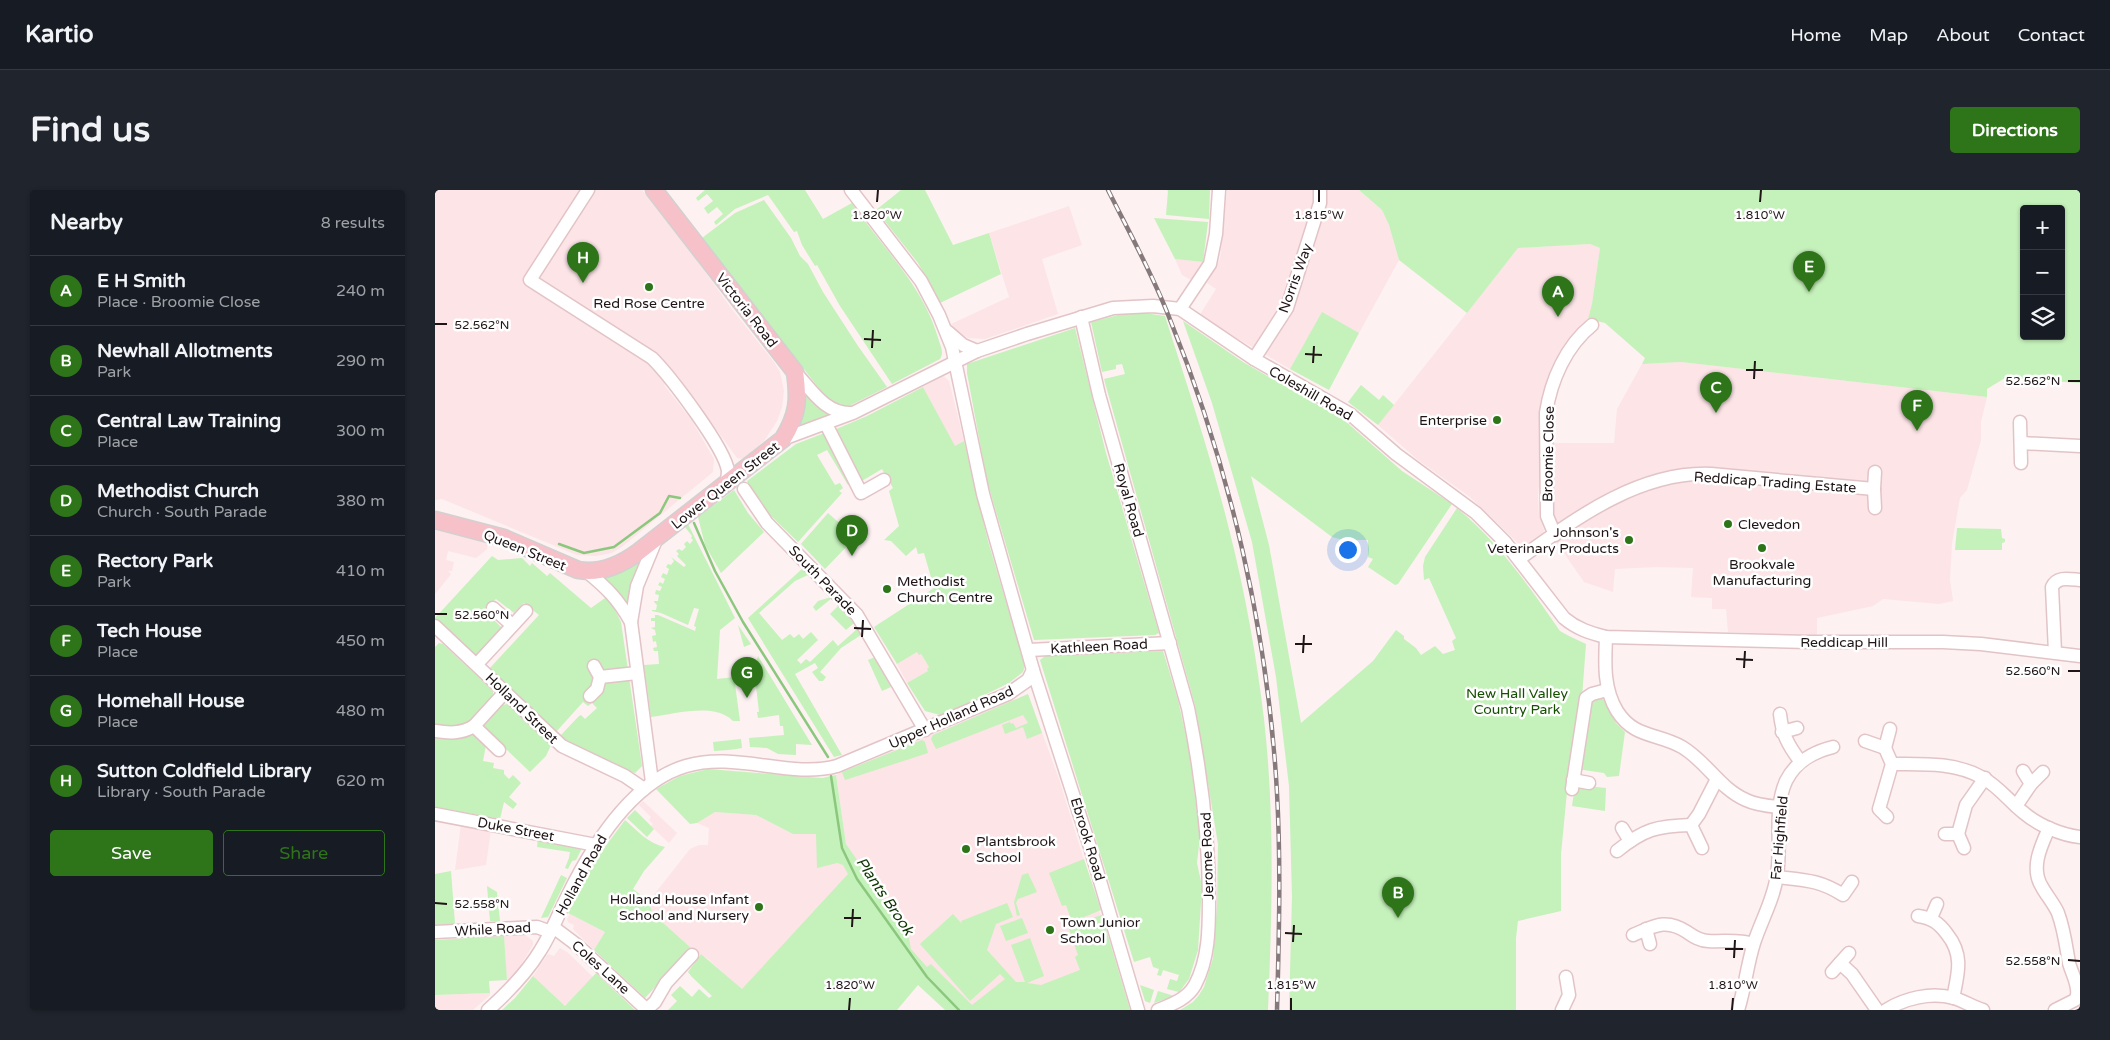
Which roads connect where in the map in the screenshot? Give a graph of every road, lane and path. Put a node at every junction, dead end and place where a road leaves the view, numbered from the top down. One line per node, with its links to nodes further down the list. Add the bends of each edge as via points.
1 (588, 190): 20 (street, via 531,280 652,358 693,408)
2 (654, 190): 13 (main road, Victoria Road)
3 (851, 190): 9 (street, via 921,281)
4 (1219, 190): 6 (street, via 1210,264)
5 (1320, 190): 11 (street, Norris Way, via 1320,203 1287,308)
6 (1180, 309): 7 (street, Coleshill Road, via 1133,306); 11 (street, Coleshill Road)
7 (1081, 317): 10 (street, Coleshill Road); 41 (street, Royal Road, via 1099,395)
8 (1593, 325): 30 (street, Broomie Close, via 1570,349 1548,398 1547,516)
9 (945, 329): 10 (street, via 963,345); 12 (street)
10 (977, 351): 12 (street, Coleshill Road)
11 (1253, 359): 32 (street, Coleshill Road, via 1350,414 1476,513)
12 (955, 361): 14 (street); 42 (street, via 983,494)
13 (795, 372): 14 (street, Victoria Road, via 831,409); 17 (main road, Lower Queen Street, via 799,396 797,410)
14 (853, 413): 16 (street)
15 (2020, 422): 18 (street)
16 (825, 424): 17 (street); 24 (street, via 861,493)
17 (783, 439): 22 (main road, Lower Queen Street)
18 (2021, 443): 19 (street); 21 (street)
19 (2080, 446)
20 (724, 459): 22 (street, via 733,466); 25 (street, via 728,472)
21 (2021, 463)
22 (751, 465): 25 (main road, Lower Queen Street)
23 (1875, 472): 27 (street, Reddicap Trading Estate)
24 (884, 480)
25 (726, 483): 31 (main road, Lower Queen Street)
26 (744, 489): 57 (street, South Parade, via 767,523 857,615)
27 (1874, 490): 28 (street, Reddicap Trading Estate); 30 (street, Reddicap Trading Estate, via 1695,474 1645,485 1612,498)
28 (1875, 508)
29 (435, 520): 33 (main road, Queen Street, via 504,538)
30 (1555, 535): 32 (street, Reddicap Trading Estate)
31 (657, 537): 33 (main road, Lower Queen Street, via 618,566); 37 (street, Lower Queen Street, via 637,586)
32 (1519, 559): 40 (street, Coleshill Road, via 1564,618 1582,630)
33 (586, 572): 37 (street, Lower Queen Street, via 607,587)
34 (2080, 580): 43 (street, via 2059,579 2052,587)
35 (493, 608): 38 (street)
36 (526, 610): 38 (street)
37 (631, 622): 47 (street, Lower Queen Street)
38 (512, 625): 45 (street)
39 (436, 629): 45 (street, Holland Street)
40 (1607, 637): 43 (street, Reddicap Hill, via 1943,642); 49 (street)
41 (1170, 643): 42 (street, Kathleen Road); 48 (street, Royal Road)
42 (1029, 650): 46 (street)
43 (2055, 652): 44 (street, Reddicap Hill)
44 (2080, 656)
45 (477, 664): 50 (street, Holland Street)
46 (1033, 670): 57 (street, Upper Holland Road, via 1028,680 1008,694); 104 (street, Ebrook Road)
47 (637, 673): 51 (street, via 597,672 597,689); 72 (street, Lower Queen Street)
48 (1181, 682): 105 (street, Jerome Road, via 1205,811 1209,927 1204,964 1195,985 1180,1001)
49 (1607, 690): 68 (street, via 1618,712 1630,726 1644,735 1683,747); 70 (street, via 1586,698 1573,785)
50 (505, 692): 53 (street); 72 (street, Holland Street, via 562,746)
51 (590, 696)
52 (1780, 714): 58 (street)
53 (474, 726): 56 (street, via 453,733); 62 (street)
54 (1797, 728): 58 (street)
55 (1890, 729): 61 (street)
56 (435, 730)
57 (925, 730): 64 (street, Upper Holland Road, via 830,768 719,761)
58 (1782, 732): 63 (street)
59 (1865, 741): 61 (street)
60 (1833, 746): 63 (street, Far Highfield)
61 (1885, 748): 65 (street)
62 (499, 750)
63 (1800, 761): 74 (street, Far Highfield, via 1786,780)
64 (695, 764): 72 (street, Holland Road, via 676,769)
65 (1892, 764): 69 (street, via 1941,765); 75 (street)
66 (2023, 771): 71 (street)
67 (2043, 772): 71 (street)
68 (1717, 778): 74 (street, via 1745,800); 77 (street)
69 (1985, 778): 73 (street); 81 (street, via 1966,805)
70 (1589, 783)
71 (2031, 784): 73 (street)
72 (648, 786): 84 (street, Holland Road, via 625,808)
73 (2016, 806): 79 (street)
74 (1779, 807): 88 (street, Far Highfield)
75 (1878, 811)
76 (435, 814): 84 (street, Duke Street)
77 (1691, 825): 83 (street, via 1655,827); 85 (street)
78 (1622, 828): 83 (street)
79 (2049, 828): 82 (street); 100 (street, via 2037,864 2037,874 2040,885 2058,912)
80 (1945, 834): 81 (street)
81 (1958, 834): 86 (street)
82 (2080, 837)
83 (1630, 841): 87 (street)
84 (596, 845): 91 (street, Holland Road)
85 (1702, 848)
86 (1964, 848)
87 (1617, 851)
88 (1777, 877): 89 (street, via 1815,881 1848,899); 96 (street, Far Highfield)
89 (1852, 882)
90 (1937, 904): 101 (street, via 1924,917 1943,929 1958,953 1959,970)
91 (552, 929): 93 (street, While Road); 102 (street, Holland Road, via 525,973); 103 (street, Coles Lane, via 577,945)
92 (1645, 929): 94 (street); 95 (street); 96 (street, via 1668,923 1701,940)
93 (435, 932)
94 (1633, 935)
95 (1650, 944)
96 (1753, 944): 107 (street, Far Highfield)
97 (1849, 953): 108 (street, via 1837,967 1852,974)
98 (692, 955): 103 (street, via 681,977)
99 (1565, 976): 106 (street, via 1569,995)
100 (2078, 997): 111 (street)
101 (1953, 998): 109 (street, via 1913,998); 110 (street)
102 (488, 1010)
103 (647, 1010)
104 (1139, 1010)
105 (1159, 1010)
106 (1562, 1010)
107 (1738, 1010)
108 (1877, 1010)
109 (1886, 1010)
110 (1983, 1010)
111 (2055, 1010)

